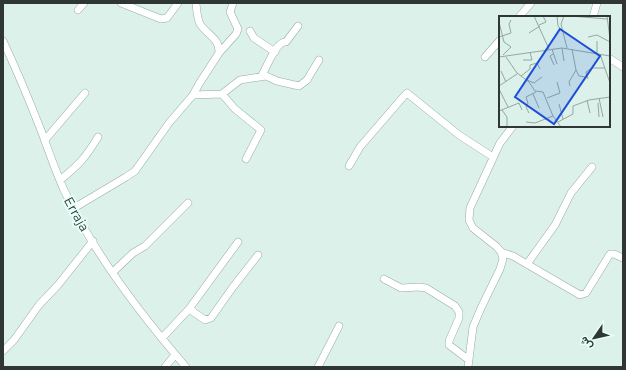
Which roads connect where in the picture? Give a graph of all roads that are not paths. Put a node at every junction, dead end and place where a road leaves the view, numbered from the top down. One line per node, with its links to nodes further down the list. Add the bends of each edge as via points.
1 (84, 3): 8 (street)
2 (121, 3): 3 (street, via 161,19 166,18)
3 (178, 3)
4 (233, 3): 16 (street, via 230,12 238,29)
5 (530, 3): 9 (street)
6 (597, 3): 10 (street)
7 (196, 4): 16 (street, via 200,23 219,47)
8 (78, 10)
9 (520, 16)
10 (593, 16)
11 (298, 26): 15 (street, via 286,42 278,45)
12 (250, 31): 15 (street, via 254,38)
13 (3, 41): 27 (street, Erraja)
14 (499, 41): 17 (street)
15 (274, 52): 21 (street)
16 (219, 53): 24 (street)
17 (486, 57)
18 (610, 59): 20 (street)
19 (320, 60): 21 (street, via 307,80 299,86)
20 (623, 67)
21 (262, 75): 23 (street, via 240,80)
22 (85, 93): 27 (street)
23 (222, 94): 24 (street); 29 (street, via 232,106 261,130)
24 (193, 95): 34 (street, via 134,171)
25 (512, 127): 28 (street)
26 (98, 137): 32 (street, via 79,165)
27 (45, 140): 32 (street, Erraja)
28 (493, 157): 30 (street, via 459,135 408,93 360,147); 37 (street, via 470,208 469,220 472,228)
29 (246, 159)
30 (349, 166)
31 (592, 167): 40 (street, via 571,193 555,225)
32 (60, 180): 34 (street, Erraja)
33 (188, 203): 41 (street)
34 (74, 208): 35 (street, Erraja)
35 (93, 242): 41 (street, Erraja); 46 (street)
36 (238, 242): 43 (street)
37 (501, 252): 40 (street); 48 (street, via 502,265 474,327)
38 (258, 256): 43 (street, via 211,318 205,320)
39 (623, 258): 40 (street, via 610,254 586,293 580,295)
40 (527, 264)
41 (113, 272): 45 (street, Erraja)
42 (384, 279): 48 (street, via 400,288 426,288 453,304 459,314 449,344)
43 (189, 309): 45 (street)
44 (339, 326): 51 (street)
45 (162, 338): 47 (street, Erraja)
46 (3, 351)
47 (175, 355): 49 (street); 50 (street, Erraja)
48 (469, 363)
49 (165, 367)
50 (186, 367)
51 (318, 367)

